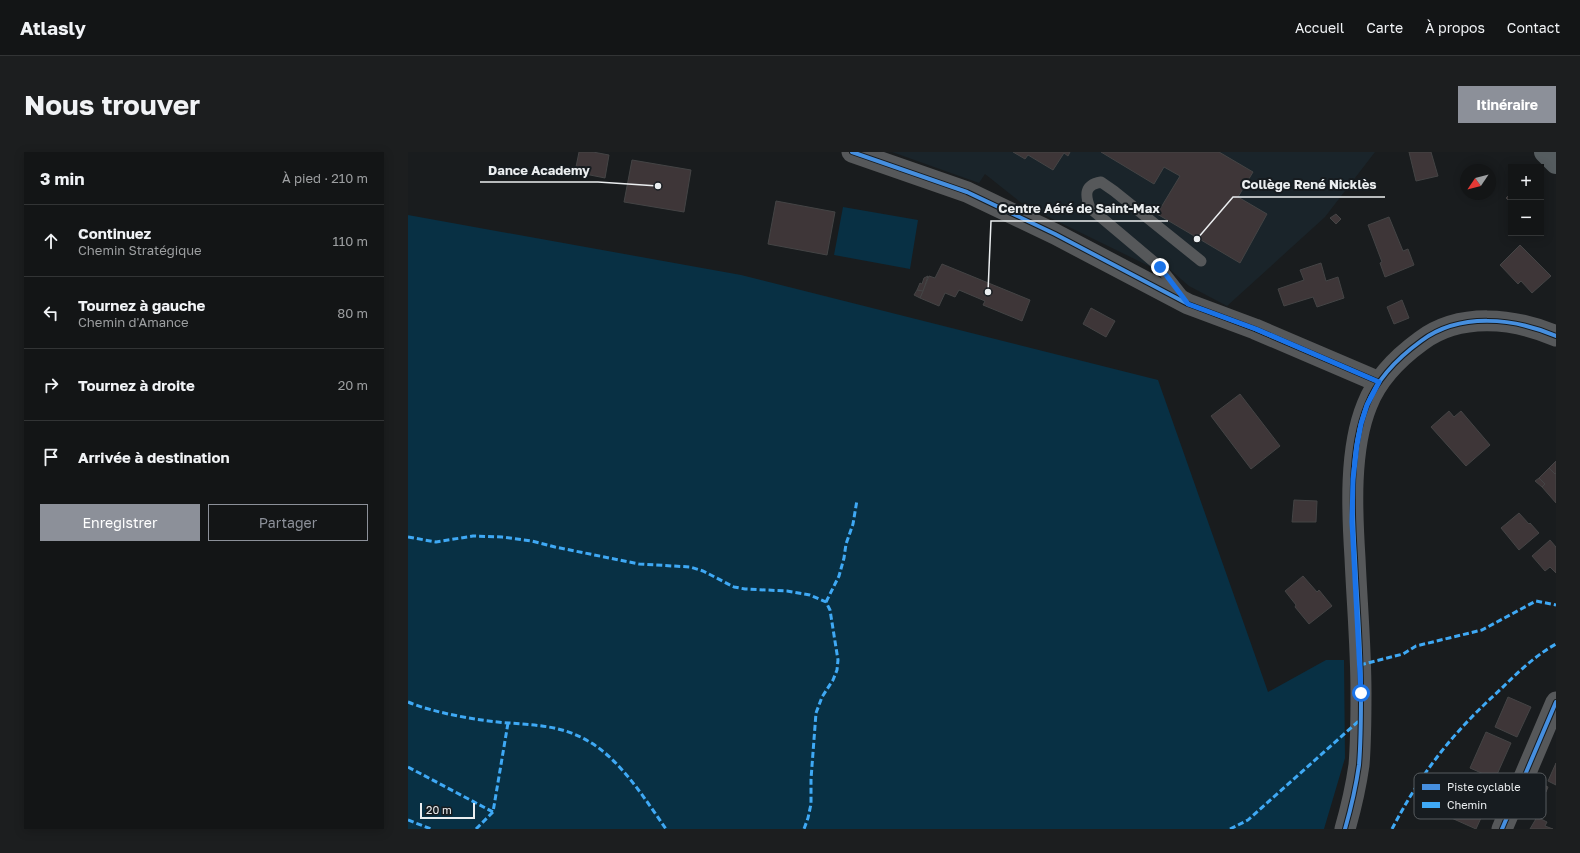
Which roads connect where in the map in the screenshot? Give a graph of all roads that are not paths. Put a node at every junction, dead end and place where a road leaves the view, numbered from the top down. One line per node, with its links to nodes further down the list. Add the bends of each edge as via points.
1 (852, 152): 5 (street, via 967,192 1055,234)
2 (1545, 152): 3 (street)
3 (1556, 163)
4 (1201, 261): 5 (lane, via 1114,190 1101,182 1088,188 1086,196 1090,208 1160,267)
5 (1188, 304): 7 (street, via 1256,329)
6 (1556, 336): 7 (street, via 1538,328 1503,321 1452,325 1427,336)
7 (1379, 382): 11 (street, via 1361,424 1353,479 1352,522 1361,732 1359,765)
8 (1556, 702): 9 (street)
9 (1526, 773)
10 (1506, 819): 12 (street)
11 (1345, 829)
12 (1502, 829)

